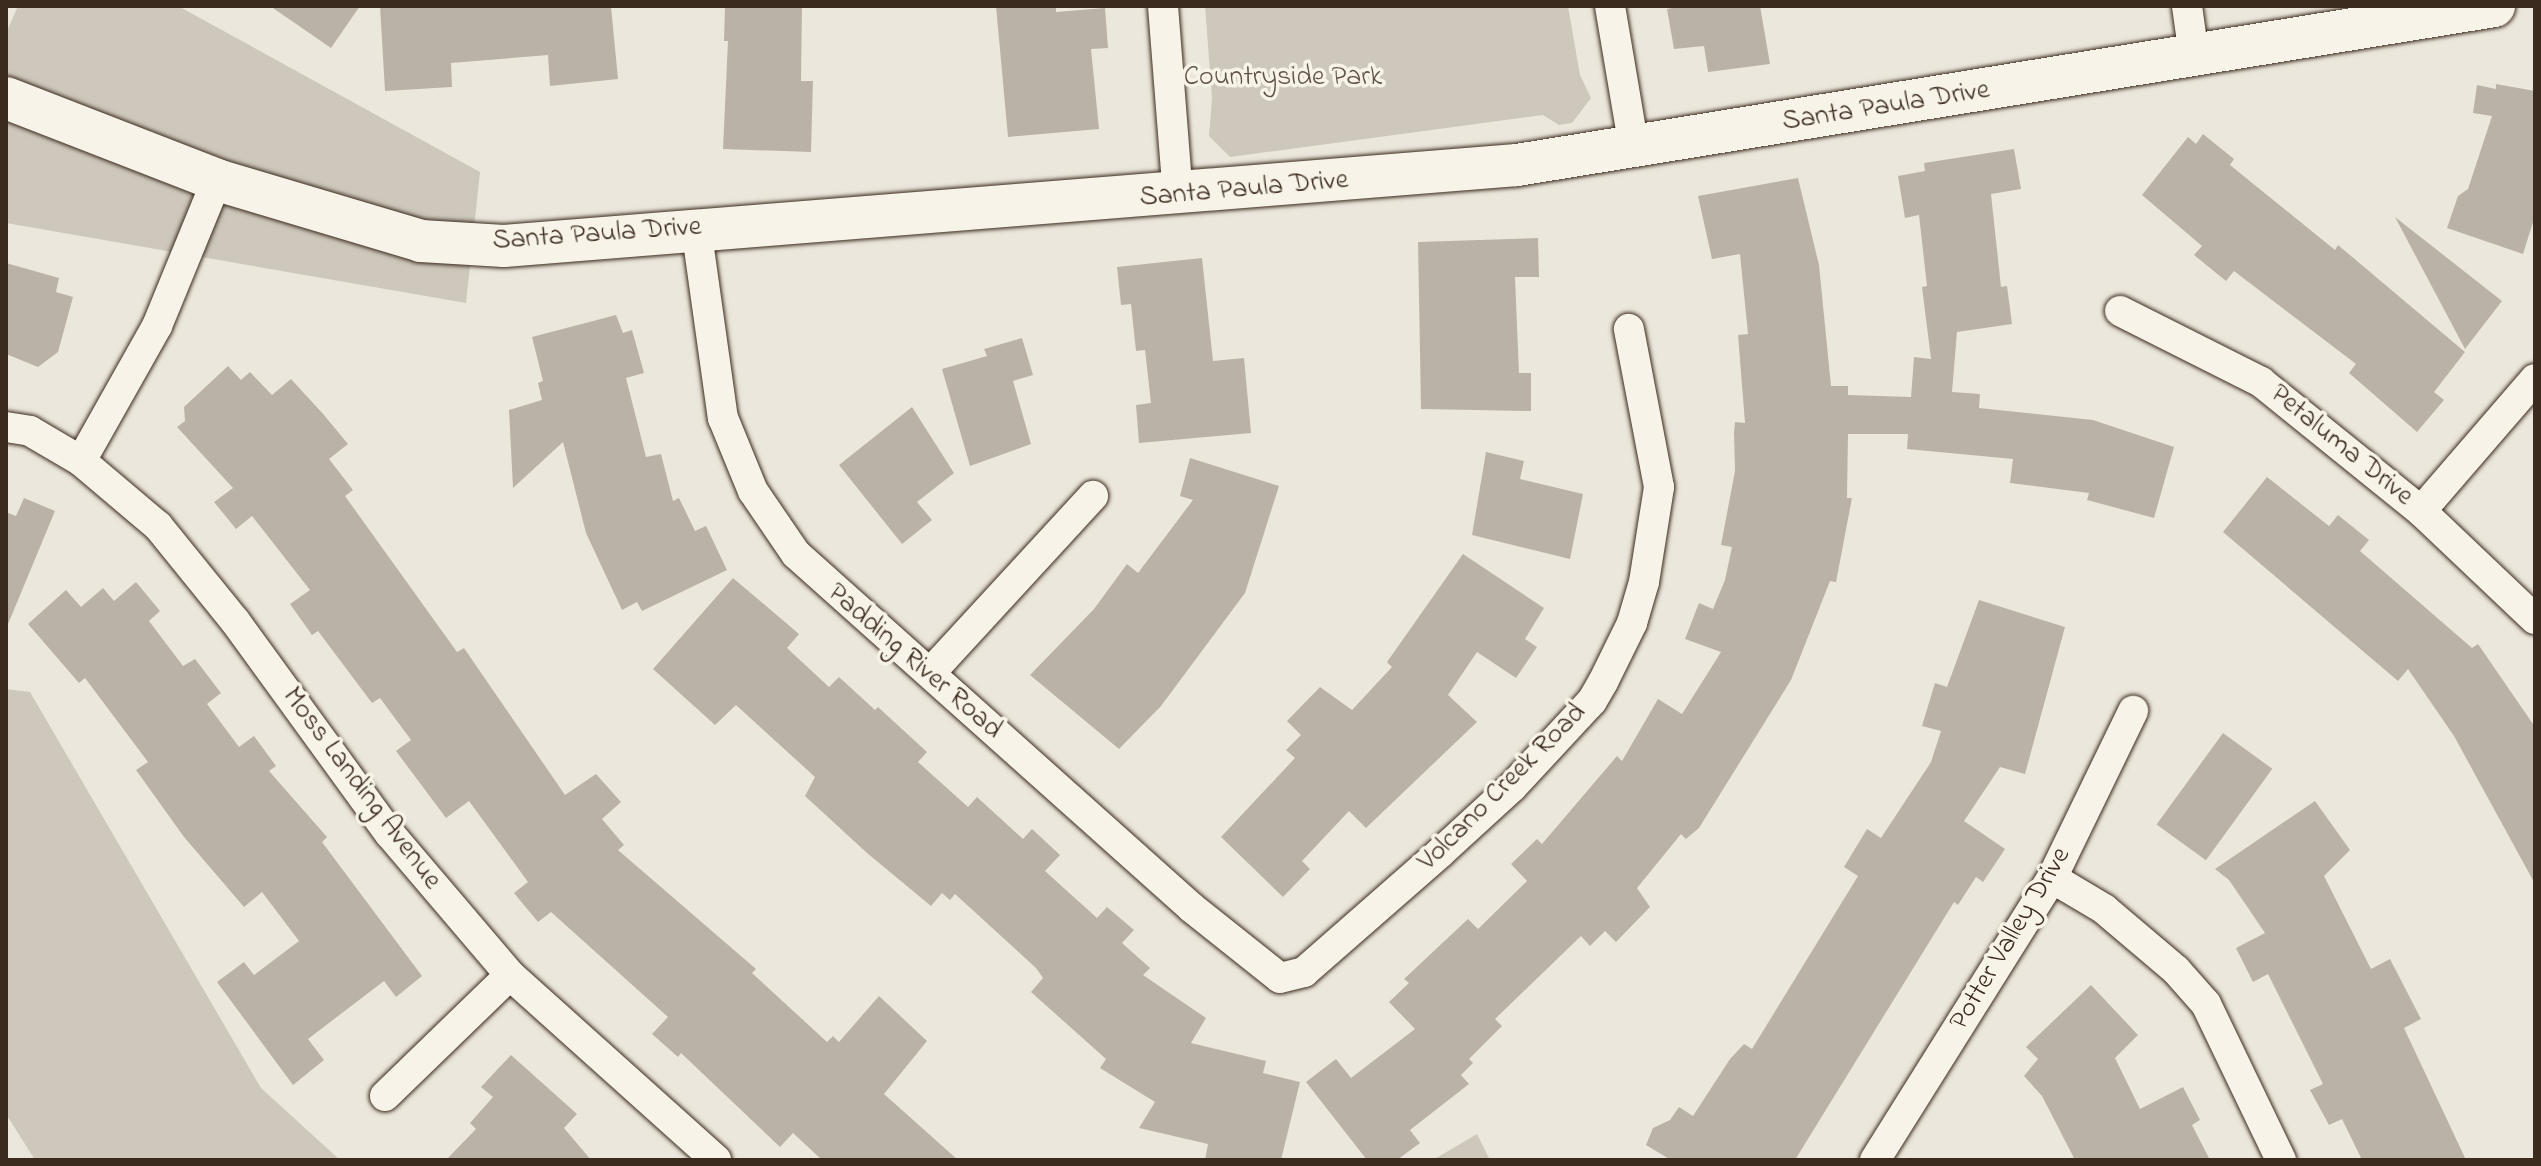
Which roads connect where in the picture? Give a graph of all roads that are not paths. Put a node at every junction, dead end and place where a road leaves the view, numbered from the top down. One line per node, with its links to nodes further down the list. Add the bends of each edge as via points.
1 (1163, 6): 9 (street)
2 (1610, 6): 7 (street)
3 (2187, 6): 5 (street)
4 (2494, 6): 5 (street, Santa Paula Drive)
5 (2194, 56): 7 (street, Santa Paula Drive)
6 (6, 98): 8 (street, Santa Paula Drive)
7 (1634, 148): 9 (street, Santa Paula Drive, via 1517,165)
8 (217, 180): 10 (street, Santa Paula Drive, via 421,241 504,246); 15 (street, via 157,326)
9 (1178, 195): 10 (street, Santa Paula Drive)
10 (696, 227): 19 (street, Padding River Road, via 718,394 753,491 817,577)
11 (2120, 311): 17 (street, Petaluma Drive, via 2261,382)
12 (1629, 329): 22 (street, Volcano Creek Road, via 1659,487 1644,582 1613,661 1592,701 1512,787)
13 (2535, 379): 17 (street)
14 (6, 427): 15 (street, Moss Landing Avenue, via 30,431)
15 (81, 461): 23 (street, Moss Landing Avenue, via 158,526 200,575 390,834)
16 (1093, 496): 19 (street)
17 (2421, 511): 18 (street, Petaluma Drive)
18 (2535, 619)
19 (932, 671): 22 (street, Padding River Road, via 1255,962 1280,978)
20 (2133, 711): 21 (street, Potter Valley Drive)
21 (2052, 878): 26 (street, Potter Valley Drive); 27 (street, via 2104,909 2176,970 2206,1004)
22 (1304, 972)
23 (510, 975): 24 (street); 25 (street, Moss Landing Avenue)
24 (385, 1096)
25 (716, 1160)
26 (1875, 1160)
27 (2281, 1160)

